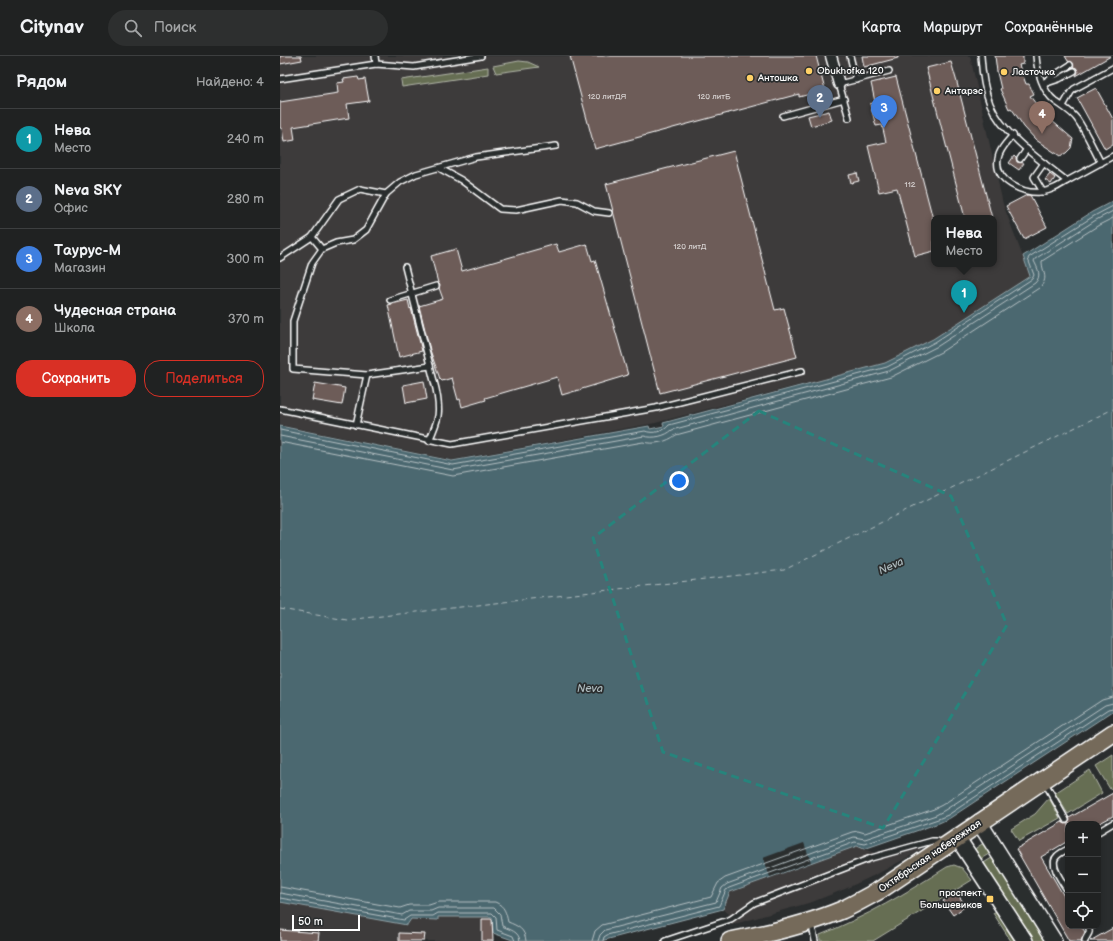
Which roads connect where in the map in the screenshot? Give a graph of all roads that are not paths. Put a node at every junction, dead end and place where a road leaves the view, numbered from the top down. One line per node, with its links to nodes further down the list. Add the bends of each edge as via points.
1 (375, 56): 7 (lane)
2 (481, 56): 7 (lane, via 414,67)
3 (831, 56): 14 (street)
4 (850, 56): 13 (lane)
5 (981, 56): 20 (lane, via 990,104 996,116)
6 (1036, 56): 15 (lane, via 1038,71)
7 (376, 64): 12 (lane)
8 (1070, 65): 15 (lane)
9 (1113, 68): 17 (lane, via 1071,92)
10 (889, 71): 13 (lane)
11 (1074, 71): 15 (lane)
12 (280, 79)
13 (856, 80): 14 (lane)
14 (839, 84): 16 (lane)
15 (1044, 84): 17 (lane, via 1054,100)
16 (844, 99): 18 (lane); 19 (lane)
17 (1063, 106): 26 (lane, via 1076,119)
18 (783, 116)
19 (849, 118)
20 (1013, 135): 22 (lane); 29 (lane, via 998,158 1002,176 1016,187 1029,192)
21 (556, 146): 27 (lane, via 476,157)
22 (1027, 149): 24 (lane); 25 (lane)
23 (1113, 156): 26 (lane)
24 (1020, 159)
25 (1044, 163): 28 (lane); 29 (lane, via 1034,177)
26 (1101, 163): 28 (lane)
27 (439, 168): 30 (lane, via 416,174 400,182); 31 (lane, via 461,180 500,209 516,210 562,200 577,202 594,211)
28 (1067, 181): 29 (lane)
29 (1043, 192)
30 (386, 194): 32 (lane, via 360,189 340,198); 33 (lane, via 366,230 353,240)
31 (609, 213)
32 (312, 237): 33 (lane); 34 (lane)
33 (322, 249): 41 (lane, via 312,263 293,321 293,369)
34 (280, 258)
35 (405, 267): 37 (lane)
36 (436, 286): 37 (lane)
37 (412, 294): 38 (lane); 39 (lane)
38 (390, 300)
39 (430, 366): 41 (lane); 44 (lane, via 439,407 437,422)
40 (802, 371): 44 (lane, via 656,408 452,444)
41 (367, 375): 43 (lane)
42 (280, 409): 43 (lane)
43 (356, 425): 44 (lane)
44 (429, 440)
45 (1113, 733): 50 (main road, Октябрьская набережная)
46 (1113, 744): 47 (main road, Октябрьская набережная)
47 (1048, 788): 48 (lane); 50 (main road, Октябрьская набережная)
48 (1066, 820)
49 (1113, 824): 51 (lane)
50 (982, 826): 52 (main road, Октябрьская набережная); 61 (main road)
51 (1101, 830)
52 (955, 843): 56 (main road, Октябрьская набережная, via 904,886); 57 (lane, via 932,841 871,858 754,903 731,919); 58 (main road, Октябрьская набережная, via 880,890 840,910 762,935); 60 (main road)
53 (1065, 851): 54 (lane, via 1053,860)
54 (1065, 886)
55 (1090, 929): 62 (lane, via 1089,935)
56 (814, 936): 59 (main road, Октябрьская набережная)
57 (664, 941)
58 (730, 941)
59 (777, 941)
60 (1024, 941)
61 (1054, 941)
62 (1084, 941)

